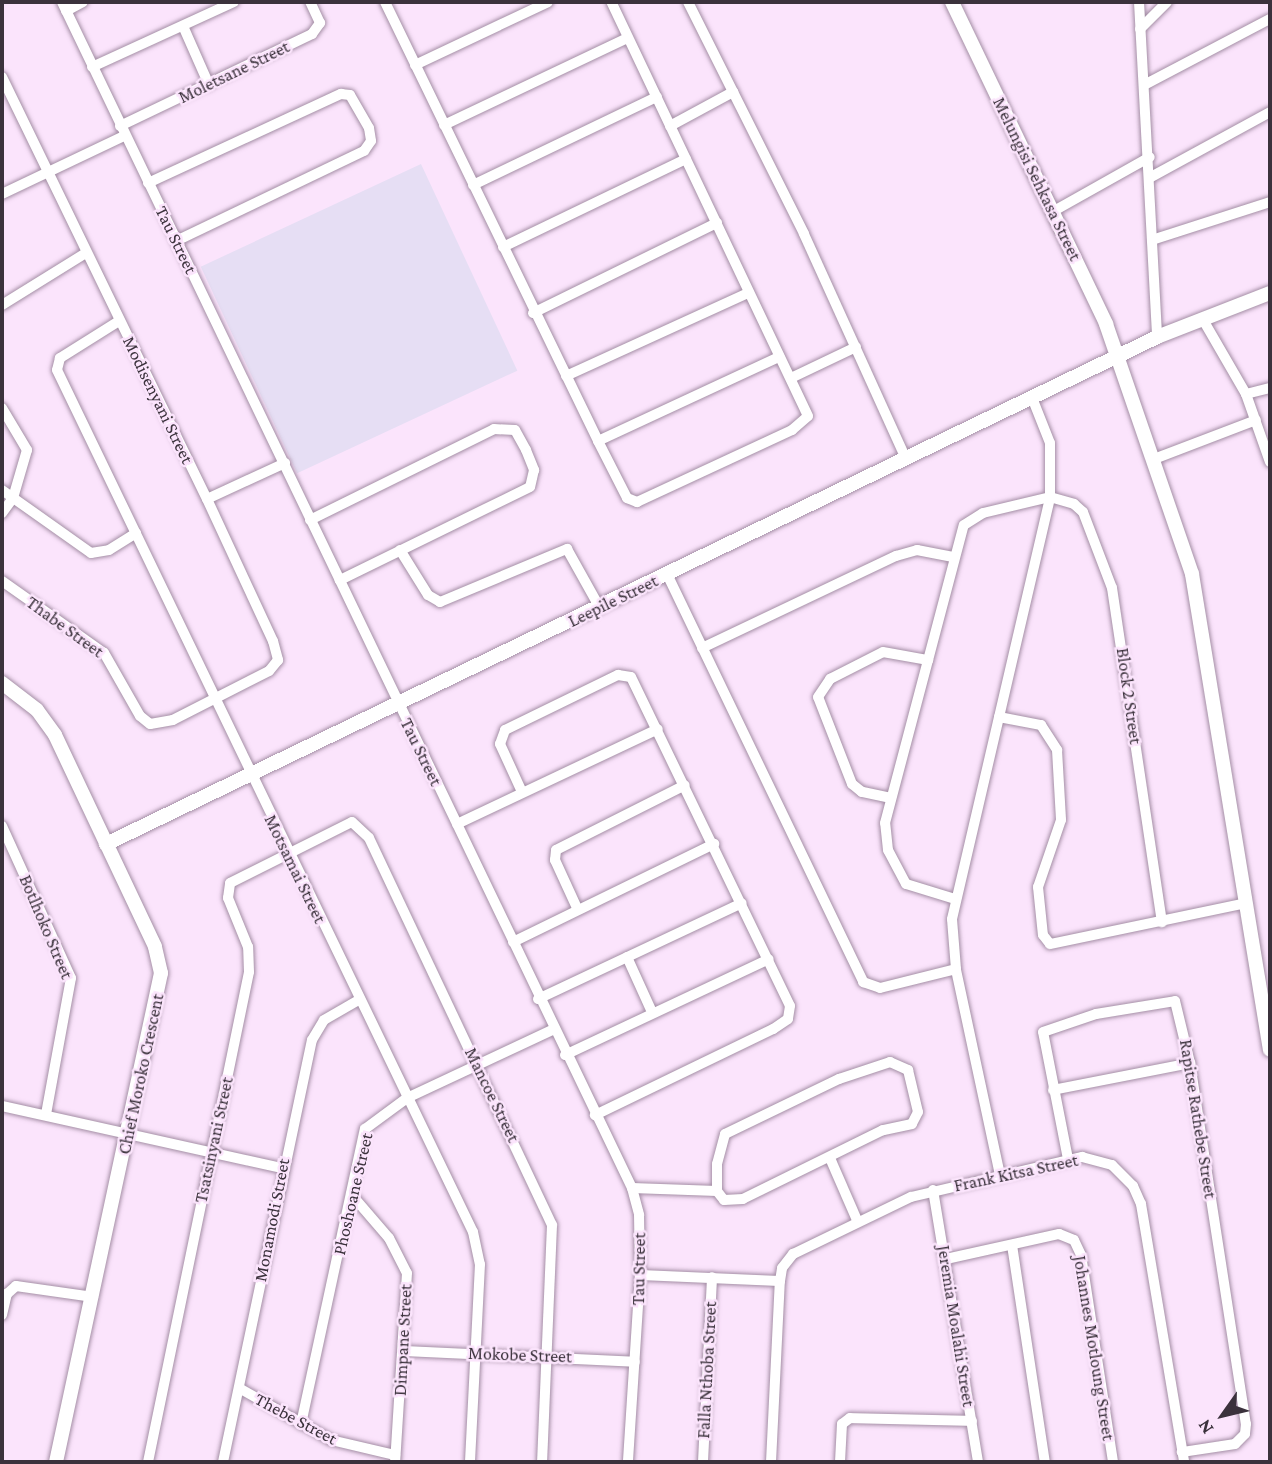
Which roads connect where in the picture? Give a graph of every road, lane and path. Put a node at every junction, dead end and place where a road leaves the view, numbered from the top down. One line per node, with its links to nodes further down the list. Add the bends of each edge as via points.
1 (83, 2): 12 (street)
2 (234, 2): 14 (street)
3 (310, 2): 21 (street, Moletsane Street, via 320,23 316,32)
4 (399, 2): 11 (street)
5 (548, 2): 17 (street)
6 (688, 2): 22 (street)
7 (952, 2): 36 (street, Melungisi Sehkasa Street)
8 (1139, 2): 15 (street)
9 (1167, 2): 15 (street)
10 (615, 3): 16 (street)
11 (386, 5): 17 (street)
12 (64, 6): 18 (street, Tau Street)
13 (1270, 19): 20 (street)
14 (183, 26): 18 (street); 21 (street)
15 (1140, 29): 20 (street)
16 (627, 38): 23 (street); 25 (street)
17 (415, 65): 25 (street)
18 (92, 66): 27 (street, Tau Street)
19 (2, 77): 30 (street, Modisenyani Street)
20 (1146, 84): 28 (street)
21 (209, 85): 27 (street, Moletsane Street)
22 (733, 92): 26 (street); 49 (street)
23 (657, 97): 26 (street); 33 (street)
24 (1270, 112): 31 (street)
25 (444, 125): 33 (street)
26 (670, 126): 29 (street)
27 (122, 131): 30 (street, Moletsane Street); 32 (street, Tau Street)
28 (1150, 157): 31 (street); 36 (street)
29 (686, 159): 37 (street); 40 (street)
30 (47, 172): 34 (street, Moletsane Street); 41 (street, Modisenyani Street)
31 (1152, 177): 38 (street)
32 (148, 183): 39 (street, Tau Street); 39 (street, via 341,94 350,94 369,128 372,141 363,151)
33 (473, 185): 40 (street)
34 (2, 194)
35 (1270, 202): 38 (street)
36 (1052, 212): 51 (street, Melungisi Sehkasa Street)
37 (717, 223): 42 (street); 45 (street)
38 (1155, 239): 48 (street)
39 (176, 241): 63 (street, Tau Street)
40 (503, 247): 45 (street)
41 (86, 253): 44 (street); 47 (street, Modisenyani Street)
42 (748, 293): 50 (street); 52 (street)
43 (1270, 293): 46 (street, Leepile Street)
44 (2, 305)
45 (533, 313): 52 (street)
46 (1202, 318): 48 (street, Leepile Street); 55 (street)
47 (119, 321): 67 (street, Modisenyani Street); 70 (street, Motsamai Street, via 61,358 56,366)
48 (1157, 337): 51 (street, Leepile Street)
49 (856, 348): 53 (street); 60 (street)
50 (779, 357): 53 (street); 59 (street)
51 (1120, 357): 56 (street, Leepile Street); 61 (street, Melungisi Sehkasa Street)
52 (566, 376): 59 (street)
53 (791, 378): 59 (street, via 807,408 805,421 637,502 627,498)
54 (1270, 388): 55 (street)
55 (1246, 394): 58 (street)
56 (1033, 400): 60 (street, Leepile Street); 65 (street, via 1050,443)
57 (2, 408): 66 (street, via 26,444)
58 (1256, 420): 61 (street); 62 (street)
59 (598, 441)
60 (906, 459): 73 (street, Leepile Street)
61 (1154, 459): 94 (street, Melungisi Sehkasa Street, via 1198,598)
62 (1270, 462)
63 (285, 463): 67 (street); 69 (street, Tau Street)
64 (2, 489): 66 (street)
65 (1050, 497): 72 (street, via 969,519); 82 (street); 97 (street, Block 2 Street, via 1074,504 1083,512 1112,588)
66 (13, 498): 68 (street); 70 (street, via 96,554)
67 (207, 499): 80 (street, Modisenyani Street, via 278,660 269,671)
68 (2, 513)
69 (310, 520): 71 (street, via 494,429 514,430 534,470 530,487); 74 (street, Tau Street)
70 (135, 533): 80 (street, Motsamai Street)
71 (400, 550): 74 (street); 76 (street, via 428,595 440,602 567,550)
72 (954, 557): 77 (street, via 917,550 897,556); 78 (street)
73 (667, 574): 76 (street, Leepile Street); 77 (street)
74 (340, 580): 81 (street, Tau Street)
75 (2, 581): 80 (street, Thabe Street, via 104,653 145,721 162,724)
76 (600, 607): 81 (street, Leepile Street)
77 (702, 648): 101 (street, via 863,982 880,988)
78 (928, 660): 87 (street); 87 (street, via 883,652 831,679 818,697 852,784 862,792)
79 (2, 683): 90 (street, Chief Moroko Crescent, via 50,725)
80 (216, 698): 84 (street, Motsamai Street)
81 (398, 704): 84 (street, Leepile Street); 88 (street, Tau Street)
82 (999, 717): 93 (street); 97 (street, via 1041,724 1057,750 1061,820 1038,887 1046,942 1063,945)
83 (658, 729): 85 (street); 86 (street); 86 (street, via 632,677 608,680 505,730 500,744)
84 (250, 775): 90 (street, Leepile Street); 92 (street, Motsamai Street)
85 (685, 785): 91 (street); 96 (street, via 556,850 555,860)
86 (523, 792): 88 (street)
87 (891, 798): 93 (street, via 884,839 900,877 915,888)
88 (457, 824): 98 (street, Tau Street)
89 (2, 826): 113 (street, Botlhoko Street, via 71,978)
90 (106, 844): 115 (street, Chief Moroko Crescent, via 155,947 161,973)
91 (714, 844): 95 (street); 96 (street)
92 (286, 853): 103 (street, Motsamai Street); 109 (street, Mancoe Street, via 345,824 352,822 365,830); 116 (street, Tsatsinyani Street, via 235,879 228,890 248,947 249,972)
93 (955, 899): 101 (street, via 951,939)
94 (1246, 902): 97 (street); 106 (street, Melungisi Sehkasa Street)
95 (742, 903): 99 (street); 100 (street)
96 (577, 908): 98 (street)
97 (1162, 922)
98 (513, 942): 102 (street, Tau Street)
99 (627, 957): 102 (street); 104 (street)
100 (769, 959): 104 (street); 114 (street, via 788,1000 788,1019)
101 (956, 970): 120 (street)
102 (538, 999): 105 (street, Tau Street)
103 (358, 1000): 111 (street, Motsamai Street); 119 (street, Monamodi Street, via 332,1014 317,1029)
104 (653, 1012): 107 (street)
105 (552, 1030): 107 (street, Tau Street); 109 (street, Phoshoane Street)
106 (1270, 1050)
107 (565, 1055): 114 (street, Tau Street)
108 (1190, 1063): 110 (street); 110 (street, Rapitse Rathebe Street, via 1175,1001 1096,1014 1043,1032); 140 (street, Rapitse Rathebe Street, via 1246,1424 1245,1434 1235,1444)
109 (476, 1064): 111 (street, Phoshoane Street); 135 (street, Mancoe Street, via 552,1225)
110 (1053, 1090): 118 (street, Rapitse Rathebe Street)
111 (407, 1098): 124 (street, Phoshoane Street, via 365,1129); 134 (street, Motsamai Street, via 478,1247)
112 (2, 1106): 113 (street)
113 (46, 1114): 115 (street)
114 (594, 1115): 121 (street, Tau Street)
115 (128, 1132): 116 (street); 131 (street, Chief Moroko Crescent)
116 (211, 1151): 119 (street); 143 (street, Tsatsinyani Street)
117 (830, 1158): 123 (street, via 743,1199 724,1200); 123 (street, via 883,1130 917,1120 904,1066 890,1062 859,1070 732,1129 720,1143); 125 (street)
118 (1068, 1159): 120 (street, Frank Kitsa Street); 140 (street, Frank Kitsa Street, via 1098,1159 1112,1165 1133,1186 1141,1204)
119 (282, 1168): 137 (street, Monamodi Street)
120 (1000, 1175): 122 (street, Frank Kitsa Street)
121 (632, 1188): 123 (street); 128 (street, Tau Street, via 639,1215)
122 (933, 1190): 125 (street, Frank Kitsa Street); 127 (street, Jeremia Moalahi Street)
123 (717, 1191)
124 (351, 1194): 133 (street, Dimpane Street, via 389,1238 405,1265); 139 (street, Phoshoane Street)
125 (857, 1220): 130 (street, Frank Kitsa Street, via 793,1254 782,1268)
126 (1012, 1245): 127 (street, Johannes Motloung Street); 152 (street); 153 (street, Johannes Motloung Street, via 1059,1234 1077,1245)
127 (946, 1259): 138 (street, Jeremia Moalahi Street)
128 (640, 1275): 129 (street); 136 (street, Tau Street)
129 (712, 1278): 130 (street); 148 (street, Falla Nthoba Street)
130 (780, 1281): 149 (street)
131 (93, 1297): 132 (street, via 16,1286 7,1294); 142 (street, Chief Moroko Crescent)
132 (2, 1315)
133 (404, 1351): 134 (street, Mokobe Street); 141 (street, Dimpane Street)
134 (476, 1353): 135 (street, Mokobe Street); 145 (street, Motsamai Street)
135 (548, 1355): 136 (street, Mokobe Street); 146 (street, Mancoe Street)
136 (635, 1362): 147 (street, Tau Street)
137 (239, 1388): 139 (street, Thebe Street); 144 (street, Monamodi Street)
138 (972, 1421): 150 (street, via 854,1417 842,1424); 151 (street, Jeremia Moalahi Street)
139 (301, 1424): 141 (street, Thebe Street, via 344,1445)
140 (1183, 1457)
141 (395, 1458)
142 (56, 1462)
143 (148, 1462)
144 (223, 1462)
145 (470, 1462)
146 (542, 1462)
147 (628, 1462)
148 (703, 1462)
149 (771, 1462)
150 (840, 1462)
151 (978, 1462)
152 (1045, 1462)
153 (1113, 1462)

